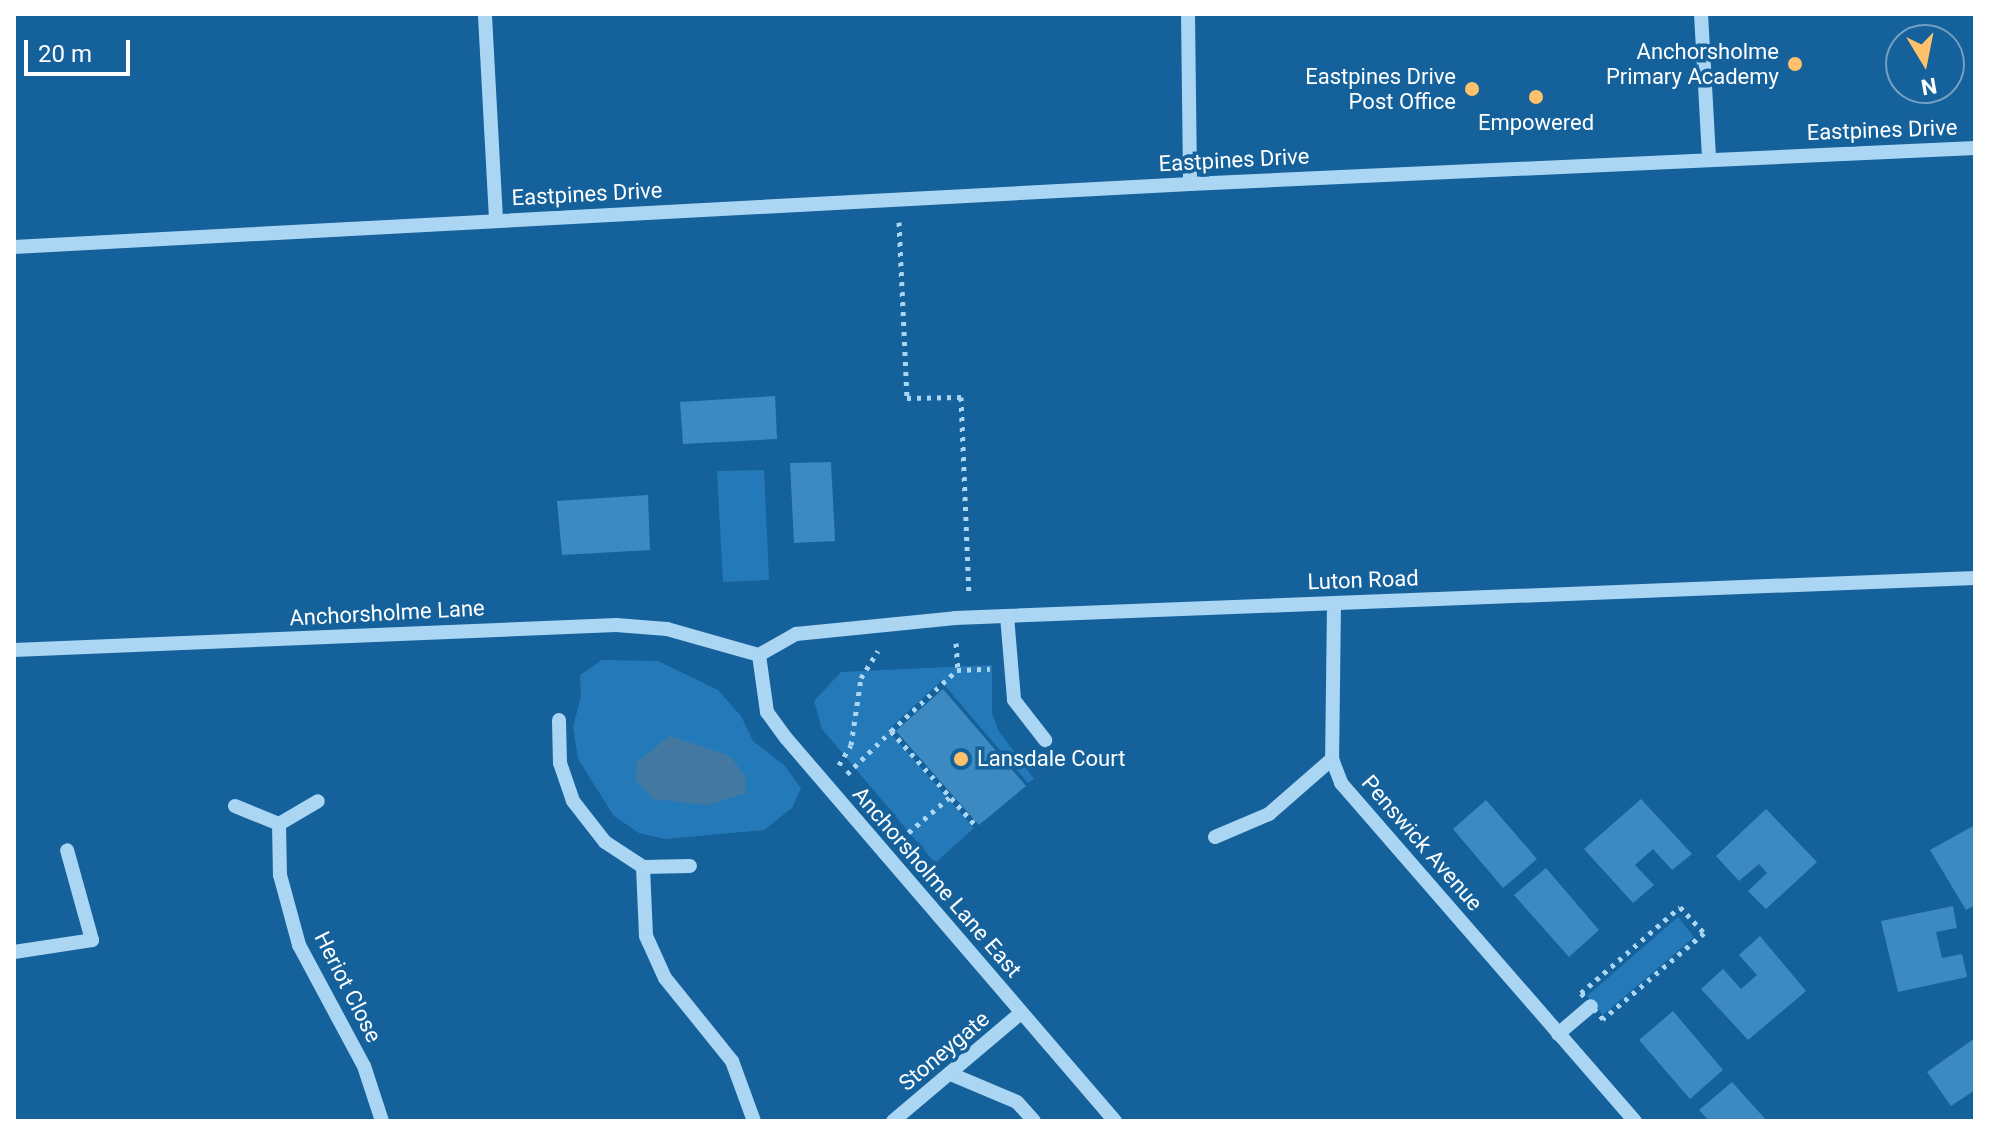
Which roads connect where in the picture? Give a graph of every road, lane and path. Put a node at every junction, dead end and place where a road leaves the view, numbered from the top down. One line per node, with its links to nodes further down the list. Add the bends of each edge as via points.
1 (1188, 14): 6 (street)
2 (1701, 14): 5 (street)
3 (485, 16): 8 (street, Eastpines Drive)
4 (1975, 148): 5 (street, Eastpines Drive)
5 (1709, 158): 6 (street, Eastpines Drive)
6 (1190, 184): 7 (street, Eastpines Drive)
7 (897, 200): 8 (street, Eastpines Drive); 13 (path, via 907,398 961,397)
8 (496, 221): 9 (street, Eastpines Drive)
9 (14, 247)
10 (1975, 578): 11 (street, Luton Road)
11 (1334, 603): 12 (street, Luton Road); 21 (street, Penswick Avenue)
12 (1007, 616): 13 (street, Luton Road); 17 (street)
13 (970, 618): 14 (street, Luton Road)
14 (895, 624): 16 (street, Luton Road, via 796,634); 22 (path, via 861,678 851,745)
15 (14, 650): 16 (street, Anchorsholme Lane, via 616,625 667,629)
16 (759, 655): 22 (street, Anchorsholme Lane East, via 767,712)
17 (1011, 668): 19 (path, via 957,670); 20 (street, via 1014,700)
18 (559, 720): 32 (street, via 560,763 573,801 605,842)
19 (891, 731): 22 (path); 23 (path)
20 (1045, 740)
21 (1332, 759): 28 (street, via 1269,814); 36 (street, Penswick Avenue, via 1341,783)
22 (828, 788): 30 (street, Anchorsholme Lane East)
23 (950, 796): 27 (path); 30 (path)
24 (318, 801): 26 (street)
25 (235, 806): 26 (street)
26 (279, 824): 38 (street, Heriot Close, via 280,875 299,945 364,1066)
27 (977, 827)
28 (1215, 837)
29 (67, 850): 33 (street, via 92,940)
30 (884, 853): 35 (street, Anchorsholme Lane East)
31 (690, 866): 32 (street)
32 (643, 867): 39 (street, via 646,936 665,978 732,1061)
33 (14, 952)
34 (1591, 1006): 34 (path, via 1581,993 1680,907 1704,933 1603,1019); 36 (street)
35 (1021, 1013): 37 (street, Stoneygate); 42 (street, Anchorsholme Lane East)
36 (1558, 1034): 43 (street, Penswick Avenue)
37 (953, 1075): 40 (street, Stoneygate); 41 (street, via 1017,1102)
38 (382, 1121)
39 (754, 1121)
40 (893, 1121)
41 (1034, 1121)
42 (1115, 1121)
43 (1635, 1121)

